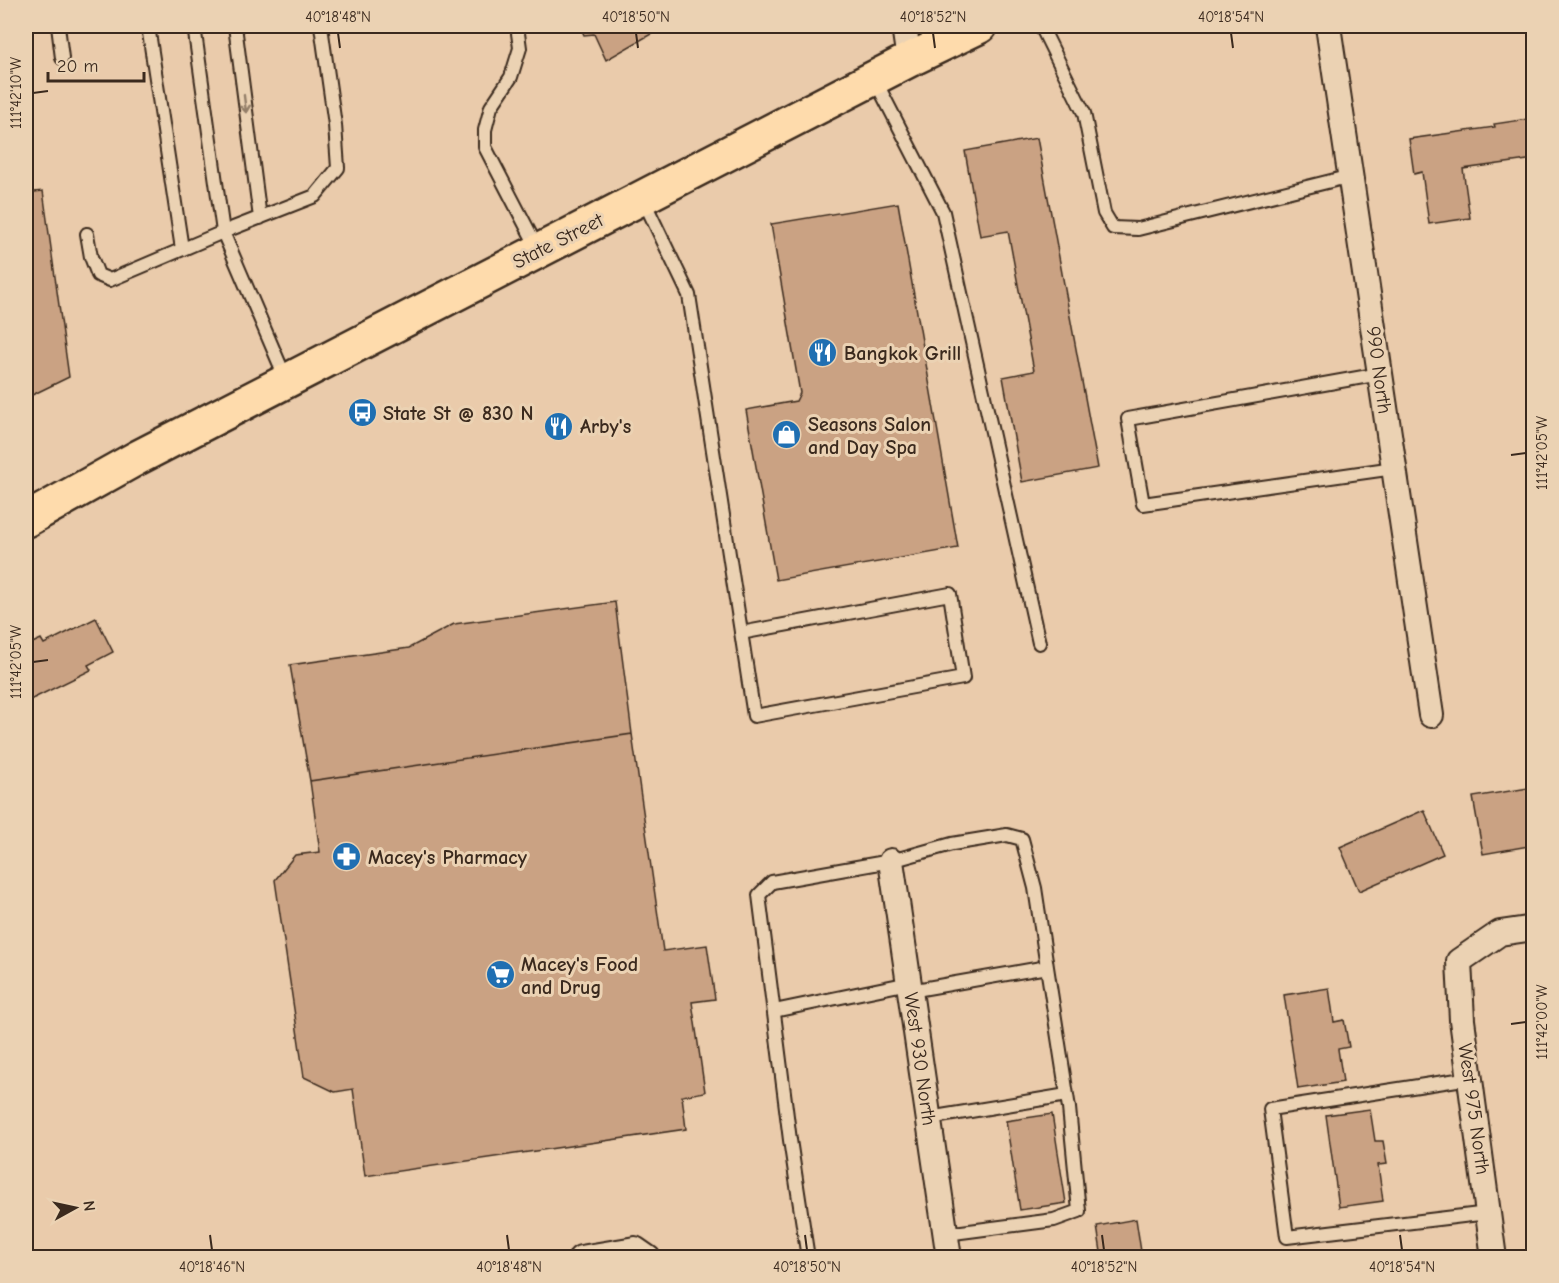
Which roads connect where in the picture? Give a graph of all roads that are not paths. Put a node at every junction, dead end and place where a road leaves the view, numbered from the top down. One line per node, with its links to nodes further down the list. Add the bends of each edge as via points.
1 (58, 26): 11 (lane)
2 (148, 26): 19 (lane)
3 (194, 26): 17 (lane)
4 (235, 26): 16 (lane, one-way to 16)
5 (321, 26): 16 (lane, via 338,168 315,196)
6 (518, 26): 20 (lane, via 520,48 511,77 491,107 484,130 485,147)
7 (904, 26): 12 (street)
8 (980, 26): 12 (main road, State Street)
9 (1041, 26): 14 (lane, via 1084,113 1104,213 1113,228 1138,230)
10 (1328, 26): 14 (street, 990 North)
11 (62, 58)
12 (909, 60): 13 (main road, State Street)
13 (874, 78): 15 (main road, State Street); 28 (lane, via 943,212)
14 (1351, 176): 21 (street, 990 North)
15 (642, 197): 20 (main road, State Street); 27 (lane, via 689,295)
16 (260, 218): 17 (lane)
17 (223, 232): 19 (lane); 22 (lane)
18 (87, 234): 19 (lane, via 98,275 110,280)
19 (182, 249)
20 (538, 251): 22 (main road, State Street)
21 (1380, 374): 24 (street, 990 North); 24 (lane, via 1128,420 1143,504)
22 (287, 380): 23 (main road, State Street)
23 (137, 458): 25 (main road, State Street); 26 (main road, State Street)
24 (1394, 468): 29 (street, 990 North)
25 (26, 496)
26 (26, 520)
27 (741, 633): 27 (lane, via 754,716 963,678 950,594)
28 (1039, 643)
29 (1431, 715)
30 (891, 861): 32 (lane, via 952,844 1007,835 1022,839 1035,888); 33 (street, West 930 North); 34 (lane, via 772,882 759,895)
31 (1533, 928): 35 (street, West 975 North, via 1500,933 1459,961)
32 (1047, 967): 33 (lane); 36 (lane)
33 (909, 987): 34 (lane); 37 (street, West 930 North)
34 (774, 1011): 42 (lane)
35 (1470, 1078): 38 (street, West 975 North); 38 (lane, via 1270,1108 1287,1237)
36 (1067, 1095): 37 (lane); 39 (lane, via 1079,1211)
37 (929, 1118): 39 (street, West 930 North)
38 (1488, 1213): 43 (street, West 975 North)
39 (947, 1246)
40 (581, 1257): 41 (street, via 635,1249)
41 (648, 1257)
42 (808, 1257)
43 (1494, 1257)

